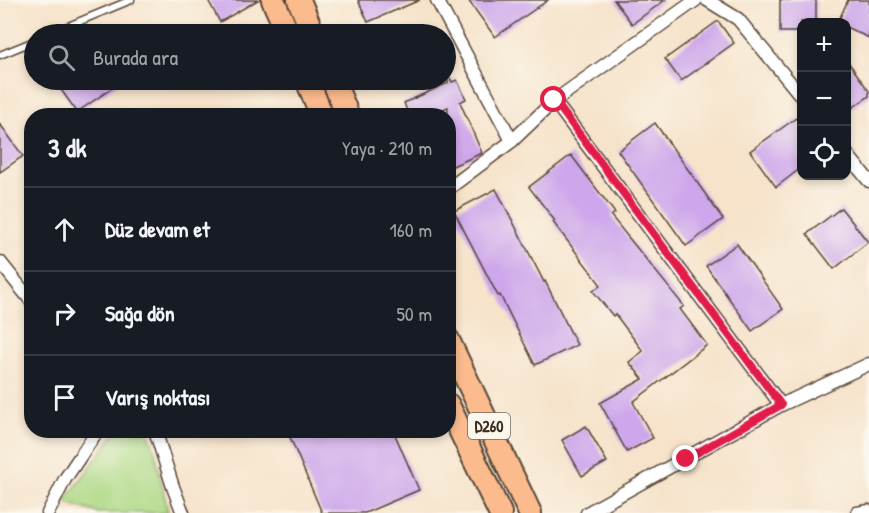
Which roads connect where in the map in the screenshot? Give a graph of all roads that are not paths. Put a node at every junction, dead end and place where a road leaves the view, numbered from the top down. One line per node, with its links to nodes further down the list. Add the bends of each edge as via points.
1 (131, 0): 7 (lane)
2 (273, 0): 8 (highway)
3 (298, 0): 9 (highway)
4 (437, 0): 10 (street)
5 (696, 0): 17 (street)
6 (707, 0): 16 (street, via 738,19)
7 (73, 24)
8 (284, 24)
9 (309, 24)
10 (450, 24)
11 (456, 36): 20 (street)
12 (24, 45): 13 (lane)
13 (0, 55)
14 (311, 90): 18 (highway)
15 (337, 90): 19 (highway)
16 (797, 92)
17 (554, 100): 20 (street); 29 (street)
18 (319, 108)
19 (345, 108)
20 (512, 141): 23 (street)
21 (851, 159): 22 (street)
22 (869, 181)
23 (456, 183)
24 (0, 262): 25 (street)
25 (5, 278): 26 (street)
26 (24, 295)
27 (456, 357): 38 (highway, D260)
28 (869, 364): 29 (street)
29 (781, 405): 33 (street)
30 (456, 422): 37 (highway, D260)
31 (93, 438): 35 (street)
32 (158, 438): 36 (street)
33 (593, 511)
34 (869, 511): 39 (street)
35 (48, 513)
36 (183, 513)
37 (500, 513)
38 (530, 513)
39 (859, 513)

